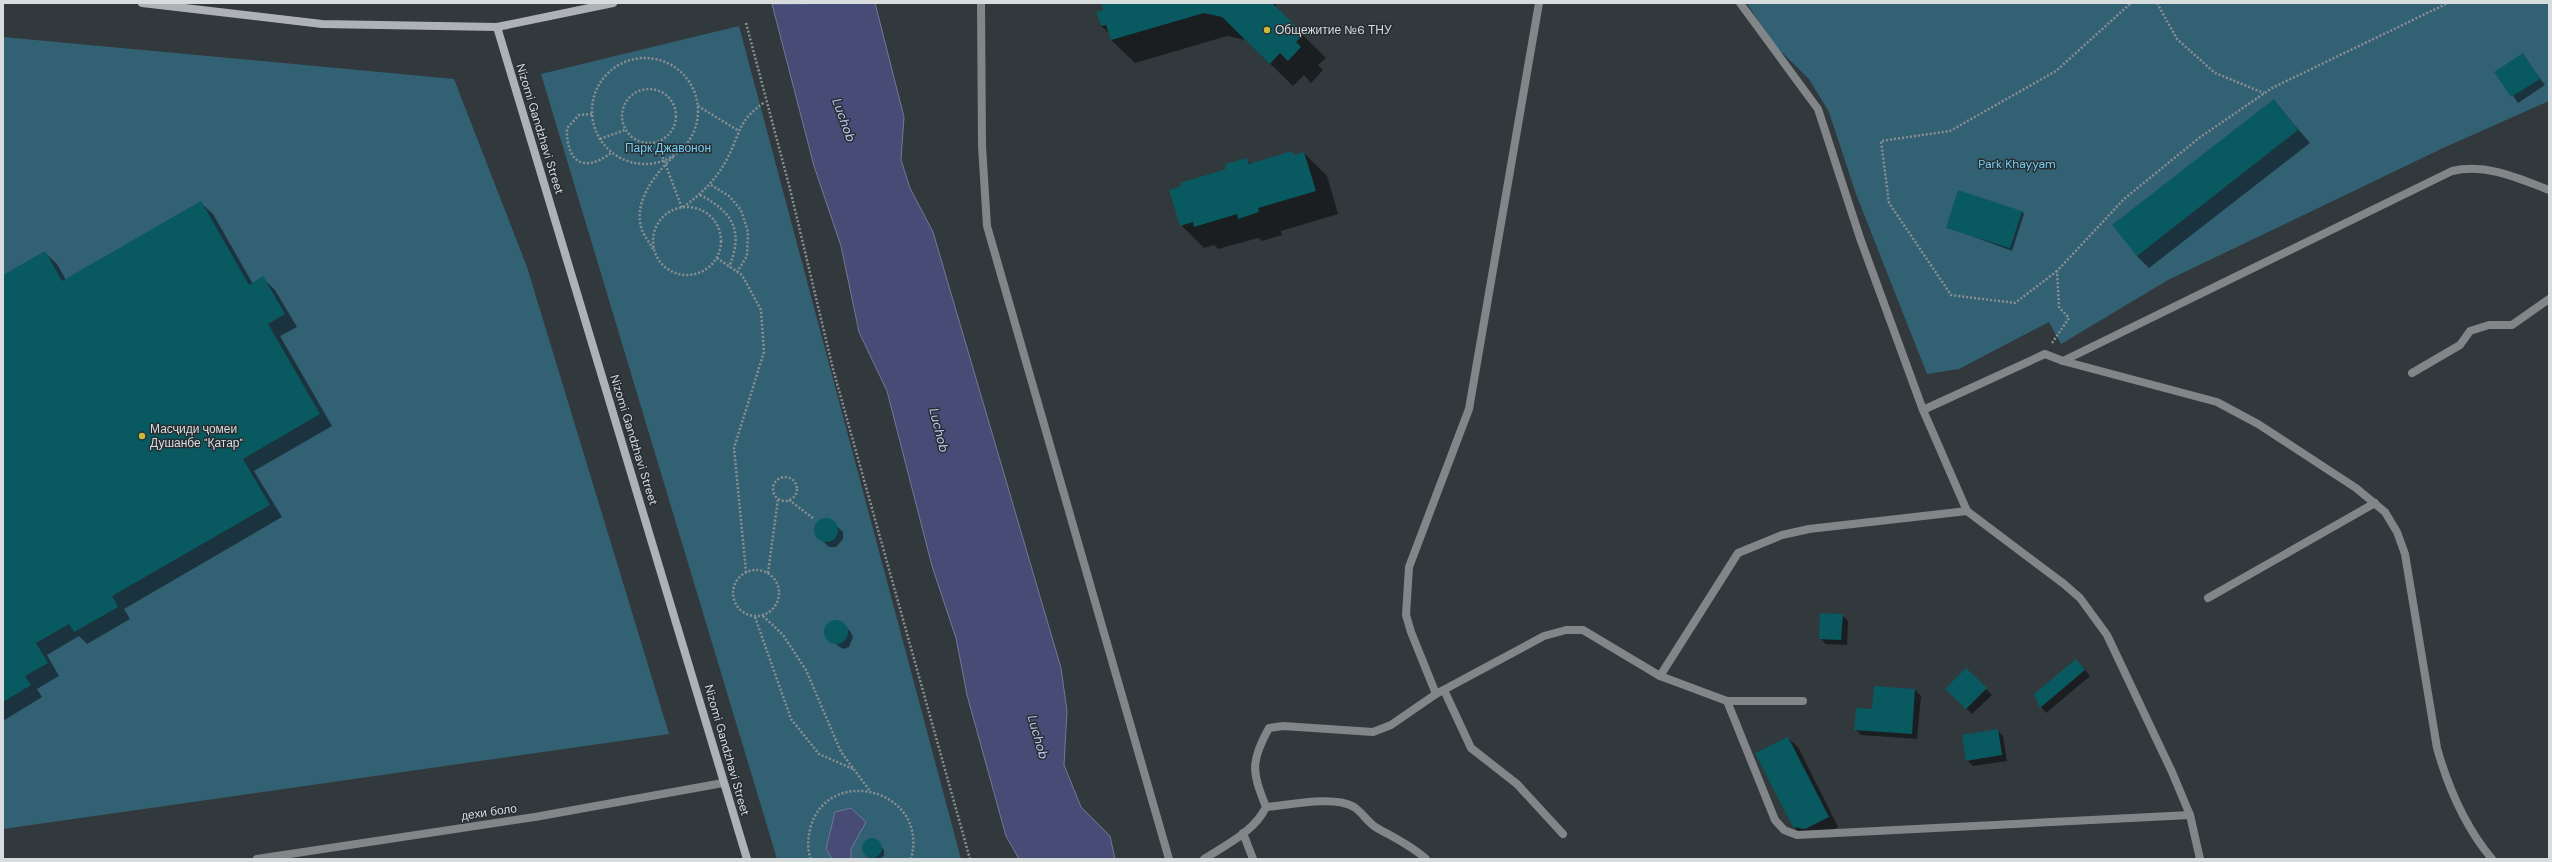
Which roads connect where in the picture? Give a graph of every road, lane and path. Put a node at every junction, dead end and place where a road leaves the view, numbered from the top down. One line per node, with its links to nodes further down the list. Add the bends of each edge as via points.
1 (147, 3): 10 (street, via 322,24)
2 (614, 3): 10 (street)
3 (981, 3): 63 (street, via 982,146 987,226)
4 (1539, 3): 48 (street, via 1469,409 1409,567 1406,615 1411,632)
5 (1740, 3): 36 (street, via 1818,109 1860,238)
6 (2131, 3): 30 (path, via 2056,71 1950,131 1881,141 1889,203 1951,295 2016,303)
7 (2157, 3): 11 (path, via 2177,38 2216,73)
8 (2448, 3): 11 (path)
9 (746, 23): 12 (path)
10 (496, 27): 52 (street, Nizomi Gandzhavi Street)
11 (2264, 94): 30 (path, via 2199,138 2124,199)
12 (765, 102): 16 (path, via 749,113); 62 (path, via 790,188 833,369)
13 (698, 106): 14 (path, via 693,89 680,72 671,65 654,59 638,59 621,63 607,74 596,88); 16 (path); 20 (path, via 692,134)
14 (592, 114): 17 (path); 19 (path, via 579,115 567,128 566,143 572,157 580,162 600,161)
15 (625, 130): 17 (path); 18 (path, via 639,142); 18 (path, via 622,121 624,103 638,90 656,89 670,98 676,115 671,132)
16 (739, 131): 23 (path, via 727,159)
17 (600, 139): 19 (path)
18 (657, 142): 21 (path)
19 (611, 153): 21 (path, via 627,161 644,164)
20 (678, 153): 21 (path); 22 (path)
21 (665, 160): 22 (path)
22 (666, 164): 26 (path); 27 (path, via 646,191 641,209 641,230)
23 (711, 184): 25 (path); 31 (path, via 733,200 741,210 746,225 747,256)
24 (2549, 190): 34 (street, via 2485,169 2470,167 2452,170)
25 (700, 194): 26 (path); 29 (path, via 715,202 728,214 736,231 736,252)
26 (682, 208): 27 (path, via 671,212 656,228 653,239); 28 (path, via 703,211 718,227 720,248)
27 (654, 251): 28 (path, via 668,269 678,274 700,273)
28 (717, 258): 29 (path)
29 (730, 267): 31 (path)
30 (2057, 271): 33 (path, via 2059,307 2069,318)
31 (737, 272): 42 (path, via 742,275 761,310 764,352 734,448)
32 (2549, 299): 35 (street, via 2512,324 2489,325 2470,331 2460,345)
33 (2045, 354): 34 (street); 36 (street)
34 (2063, 361): 39 (street, via 2217,402 2258,424)
35 (2412, 373)
36 (1923, 410): 40 (street)
37 (778, 499): 38 (path); 38 (path, via 773,494 773,486 777,479 784,476 792,479 797,486 796,495); 43 (path)
38 (789, 500): 41 (path)
39 (2375, 503): 44 (street); 68 (street, via 2385,512 2393,525 2405,554 2437,748 2444,772 2465,818)
40 (1967, 511): 47 (street, via 1809,529 1782,535 1738,553); 55 (street, via 2080,598 2107,635)
41 (813, 518)
42 (746, 572): 43 (path, via 761,570); 46 (path, via 735,582 732,598 740,611)
43 (768, 574): 45 (path, via 778,585 778,600 770,612)
44 (2208, 598)
45 (762, 616): 46 (path); 51 (path, via 783,634 806,670 841,752)
46 (755, 617): 51 (path, via 791,719 819,754)
47 (1660, 676): 48 (street, via 1583,630 1566,630 1544,636); 49 (street)
48 (1440, 692): 54 (street, via 1390,725 1373,732 1283,726 1269,728 1254,763 1256,781); 57 (street, via 1471,748 1516,784)
49 (1727, 701): 50 (street); 55 (street, via 1775,820 1784,830 1797,835)
50 (1803, 701)
51 (854, 770): 53 (path)
52 (723, 783): 58 (street, дехи боло, via 535,817); 59 (street, Nizomi Gandzhavi Street)
53 (870, 791): 60 (path, via 852,791 835,797 821,808 812,822 808,839); 61 (path, via 887,797 896,804 910,823 914,841)
54 (1266, 807): 56 (street, via 1262,815); 66 (street, via 1322,802 1353,806 1364,814 1372,825)
55 (2190, 815): 67 (street)
56 (1243, 833): 64 (street); 65 (street)
57 (1563, 834)
58 (257, 859)
59 (747, 859)
60 (811, 859)
61 (912, 859)
62 (970, 859)
63 (1169, 859)
64 (1204, 859)
65 (1253, 859)
66 (1426, 859)
67 (2200, 859)
68 (2492, 859)

